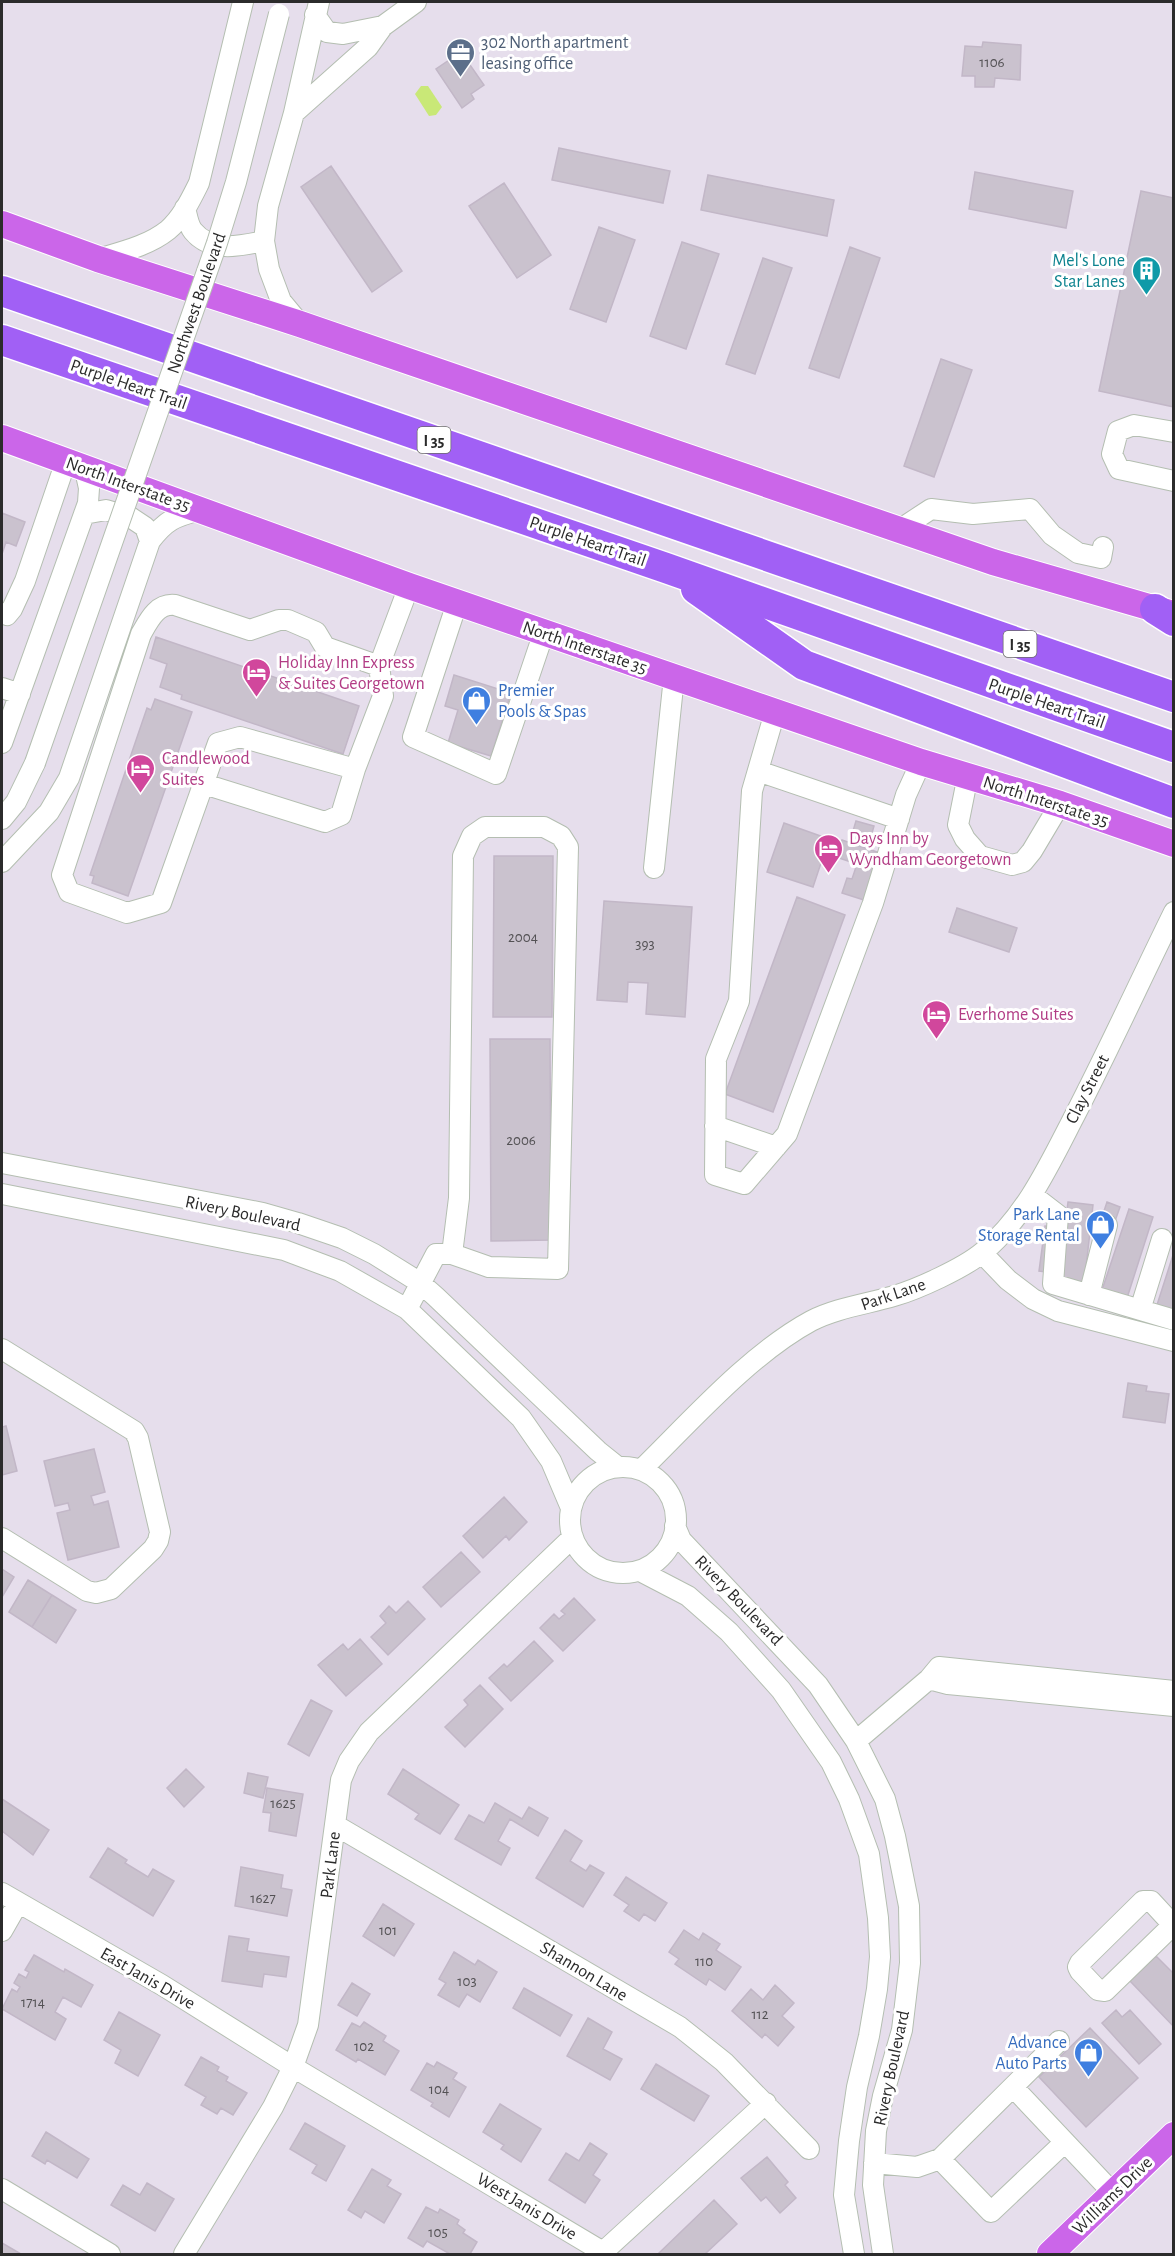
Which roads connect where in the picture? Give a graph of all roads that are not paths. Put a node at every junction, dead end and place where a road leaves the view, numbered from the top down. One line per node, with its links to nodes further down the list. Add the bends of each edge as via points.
1 (243, 2): 7 (street, via 199,183)
2 (416, 2): 5 (street)
3 (281, 6): 45 (street, Northwest Boulevard, bridge, via 217,243 35,762 16,802)
4 (317, 8): 5 (street, via 327,32 343,34); 6 (street)
5 (383, 26): 6 (street, via 368,46)
6 (294, 113): 9 (street, via 268,206)
7 (186, 208): 9 (street, via 191,230 207,243 233,247); 10 (street, via 168,229 142,245)
8 (2, 224): 10 (main road)
9 (264, 241): 12 (street, via 281,301)
10 (98, 259): 12 (main road)
11 (2, 291): 32 (highway, I 35)
12 (300, 324): 20 (main road)
13 (2, 340): 23 (highway, Purple Heart Trail)
14 (1173, 432): 17 (street, via 1134,424 1118,431 1112,454 1119,469)
15 (2, 438): 16 (main road, North Interstate 35)
16 (76, 465): 18 (main road, North Interstate 35); 19 (street, via 89,488); 26 (street, via 12,609 7,615)
17 (1173, 482)
18 (200, 510): 21 (street, via 162,525); 24 (main road, North Interstate 35)
19 (84, 514): 21 (street, via 106,510 129,517 145,527); 31 (street)
20 (899, 530): 22 (street, via 931,509 973,514 1030,509 1052,535 1078,553 1101,558); 27 (main road)
21 (150, 541): 34 (street)
22 (1103, 548)
23 (666, 568): 37 (highway, Purple Heart Trail); 43 (highway, via 804,665)
24 (409, 586): 25 (main road, North Interstate 35); 29 (street)
25 (457, 603): 28 (main road, North Interstate 35); 28 (street, via 413,737 496,774)
26 (2, 613)
27 (1167, 615)
28 (544, 633): 30 (main road, North Interstate 35)
29 (379, 666): 35 (street, via 325,647 316,632 288,620 250,630 167,604 151,615 141,634); 39 (street, via 383,696)
30 (674, 677): 33 (main road, North Interstate 35); 49 (street)
31 (11, 691): 36 (street)
32 (1173, 697)
33 (775, 712): 38 (main road, North Interstate 35); 40 (street)
34 (84, 733): 35 (street); 48 (street, via 69,778 49,812)
35 (106, 739): 42 (street, via 62,875 69,892 127,913 161,903)
36 (2, 743)
37 (1173, 747)
38 (921, 762): 41 (main road, North Interstate 35); 46 (street)
39 (355, 769): 42 (street, via 240,737 218,742); 42 (street, via 341,815 325,822)
40 (758, 771): 46 (street); 51 (street, via 752,791 739,1001 716,1059)
41 (968, 775): 44 (main road, North Interstate 35); 44 (street, via 958,825 980,856 1012,866 1023,862)
42 (204, 784)
43 (1173, 803)
44 (1060, 804): 47 (main road, North Interstate 35)
45 (2, 819)
46 (899, 819): 52 (street, via 873,903 792,1123)
47 (1173, 844)
48 (2, 862)
49 (654, 868)
50 (1173, 912): 55 (street, Clay Street)
51 (715, 1126): 52 (street); 52 (street, via 715,1176 744,1184)
52 (776, 1147)
53 (2, 1163): 54 (street, Rivery Boulevard)
54 (23, 1168): 56 (street); 57 (street, Rivery Boulevard)
55 (1032, 1195): 61 (street, Clay Street, via 1011,1226); 64 (street, via 1058,1215 1053,1284)
56 (10, 1196): 59 (street, Rivery Boulevard)
57 (219, 1206): 59 (street); 63 (street, Rivery Boulevard, via 264,1213 342,1238)
58 (1107, 1225): 64 (street)
59 (215, 1238): 65 (street, Rivery Boulevard, via 284,1250 340,1271)
60 (1162, 1239): 66 (street)
61 (981, 1253): 68 (street, via 1033,1299 1058,1311); 71 (street, Park Lane, via 942,1276 897,1295 813,1320 772,1345)
62 (452, 1254): 62 (street, via 459,1198 463,856 472,836 485,827 544,827 561,836 567,847 558,1269 489,1267); 63 (street, via 436,1254)
63 (419, 1282): 65 (street); 70 (street, Rivery Boulevard)
64 (1089, 1295): 66 (street)
65 (407, 1309): 72 (street, Rivery Boulevard, via 521,1418 551,1461)
66 (1140, 1310): 67 (street)
67 (1173, 1320)
68 (1173, 1341)
69 (2, 1349): 75 (street, via 134,1431 160,1532 153,1550 111,1589 96,1593)
70 (618, 1467): 71 (street); 72 (street, via 592,1476)
71 (641, 1470): 73 (street, via 662,1485 670,1497)
72 (571, 1508): 74 (street)
73 (675, 1526): 76 (street, via 662,1556); 80 (street, Rivery Boulevard, via 681,1540 818,1685)
74 (573, 1537): 76 (street, via 583,1554 602,1569); 81 (street, Park Lane, via 363,1739 341,1780)
75 (2, 1538)
76 (640, 1571): 99 (street, Rivery Boulevard, via 688,1596 729,1632 781,1690 831,1762 869,1854 880,1957 869,2036 856,2087 844,2195)
77 (1071, 1688): 78 (street); 79 (street); 80 (street, via 939,1666)
78 (1173, 1691)
79 (1173, 1706)
80 (856, 1741): 93 (street, Rivery Boulevard, via 885,1799 909,1906 910,1963 903,2019 883,2096)
81 (335, 1825): 86 (street, Park Lane, via 308,2025); 88 (street, Shannon Lane, via 680,2027)
82 (10, 1898): 84 (street); 86 (street, East Janis Drive, via 162,1985)
83 (1173, 1925): 83 (street, via 1151,1901 1143,1901 1078,1967 1098,1990 1105,1990)
84 (2, 1931)
85 (1059, 2041): 87 (street)
86 (293, 2067): 88 (street, West Janis Drive, via 603,2252); 98 (street, Park Lane)
87 (1013, 2086): 90 (street); 92 (street)
88 (766, 2103): 91 (street, Shannon Lane)
89 (1173, 2135): 95 (main road, Williams Drive)
90 (1065, 2142): 92 (street, via 990,2212); 95 (street)
91 (809, 2149)
92 (940, 2159): 93 (street, via 917,2167)
93 (874, 2163): 100 (street, Rivery Boulevard, via 873,2185)
94 (2, 2189): 97 (street)
95 (1113, 2193): 96 (main road, Williams Drive)
96 (1059, 2252)
97 (110, 2254)
98 (184, 2254)
99 (854, 2254)
100 (883, 2254)

